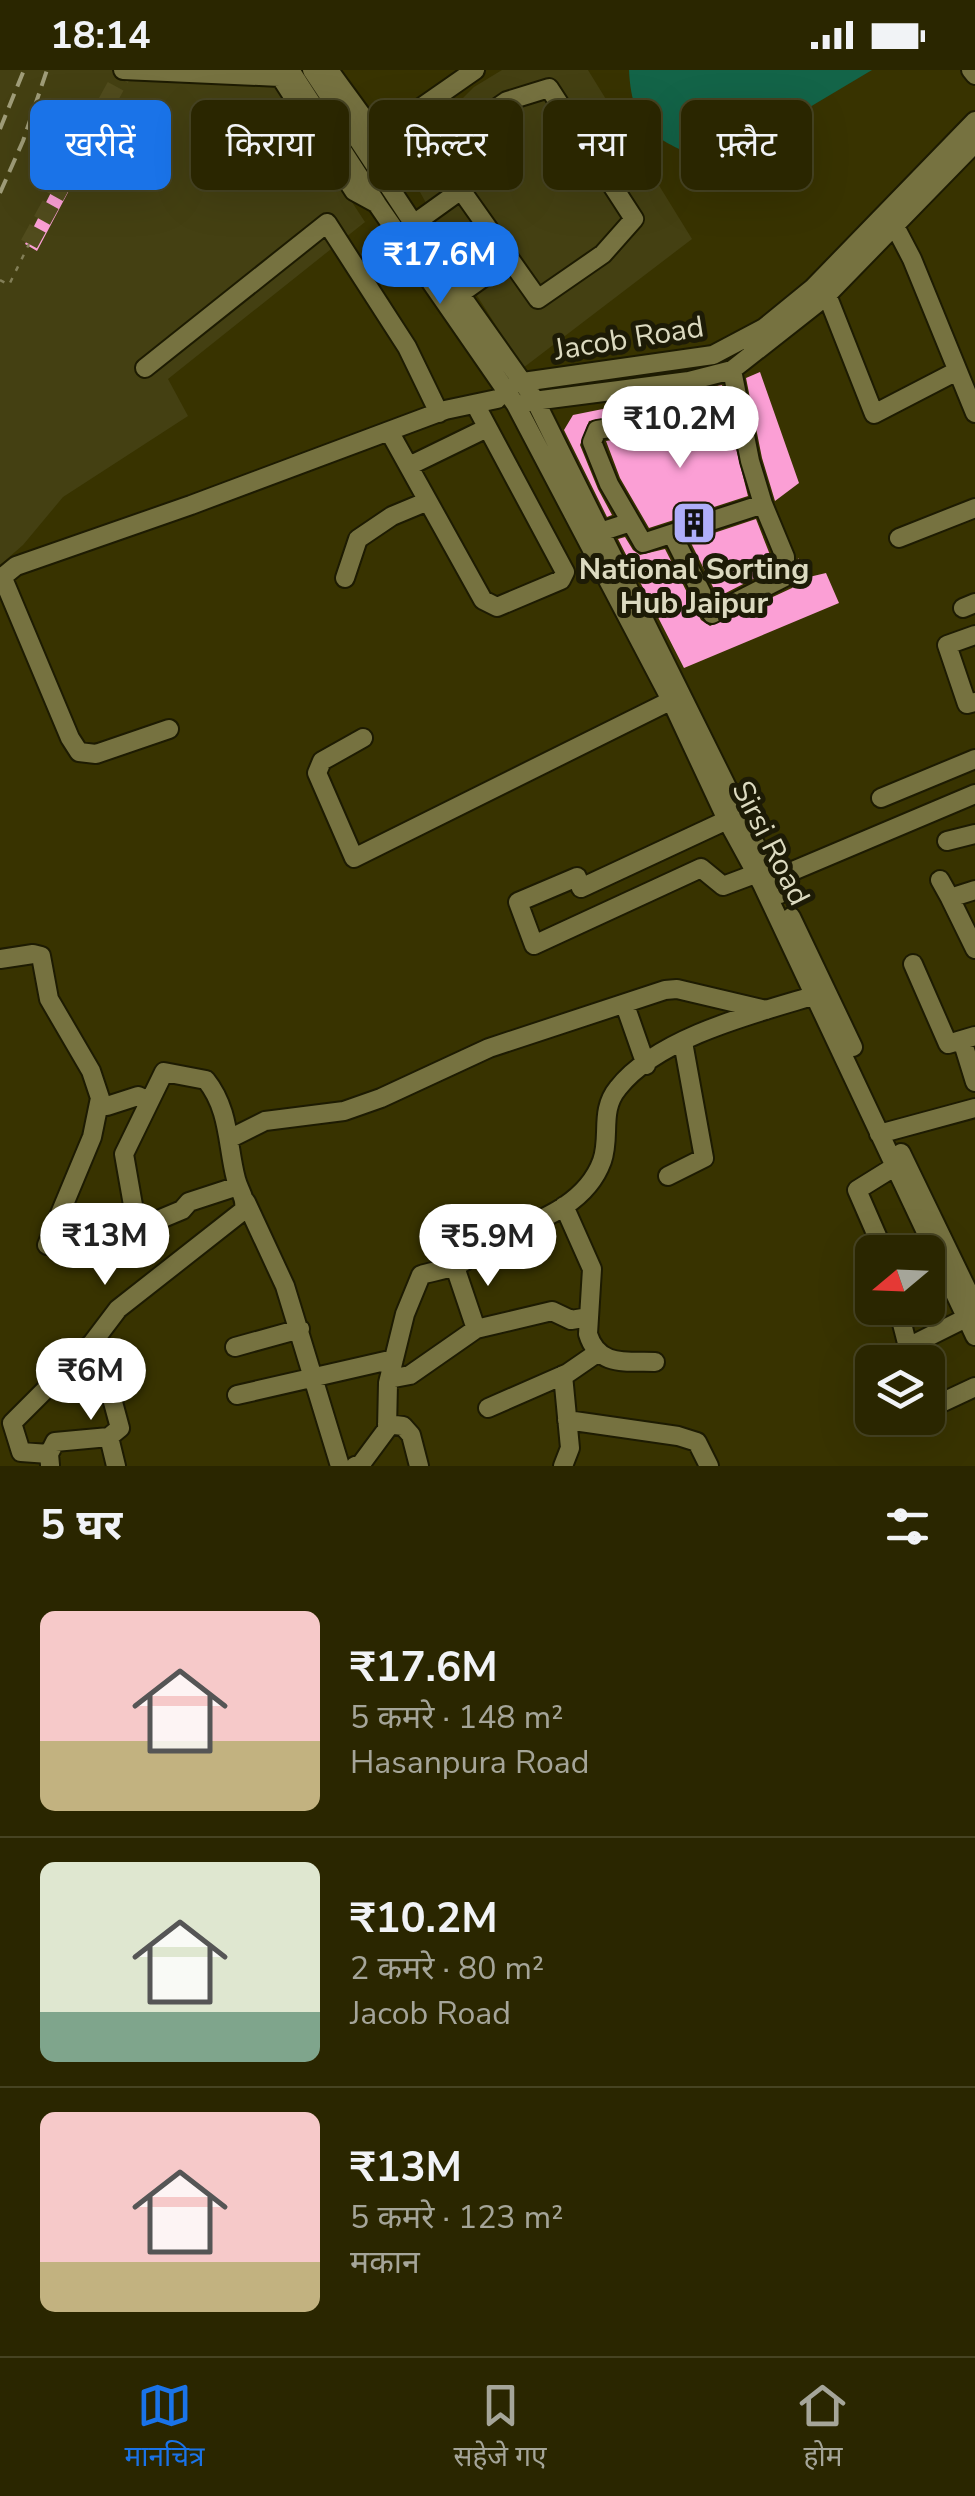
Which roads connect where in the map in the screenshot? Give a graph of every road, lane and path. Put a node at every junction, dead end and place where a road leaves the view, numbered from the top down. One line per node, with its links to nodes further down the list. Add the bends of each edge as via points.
1 (123, 70): 6 (street)
2 (312, 70): 14 (street, Sirsi Road)
3 (330, 70): 10 (street)
4 (475, 70): 7 (street)
5 (282, 72): 6 (street); 15 (street); 15 (street, via 354,191)
6 (195, 73)
7 (432, 100)
8 (510, 100): 19 (street, via 551,88 634,216 603,254 538,299)
9 (975, 121): 16 (street, Jacob Road)
10 (369, 128)
11 (975, 143): 16 (street, Jacob Road)
12 (398, 190): 14 (street)
13 (461, 190): 17 (street); 19 (street)
14 (399, 201): 17 (street, Sirsi Road)
15 (378, 204): 27 (street)
16 (890, 217): 21 (street, Jacob Road); 25 (street)
17 (415, 223): 22 (street, Sirsi Road)
18 (29, 244): 20 (path, via 9,285)
19 (508, 260): 22 (street)
20 (0, 280)
21 (819, 292): 24 (street, Jacob Road); 25 (street, via 829,300 874,414); 26 (street, Jacob Road, via 713,356)
22 (460, 294): 26 (street, Sirsi Road)
23 (145, 368): 32 (street, via 327,223 407,346)
24 (732, 370): 28 (street, Jacob Road, via 649,388); 31 (street)
25 (956, 370): 33 (street)
26 (524, 382): 27 (street, Jacob Road); 28 (street, Sirsi Road)
27 (499, 392): 29 (street, Jacob Road); 30 (street)
28 (535, 400): 30 (street, Jacob Road); 41 (street, Sirsi Road)
29 (474, 404): 32 (street, Jacob Road); 34 (street)
30 (516, 405): 47 (street, Sirsi Road)
31 (741, 406): 38 (street); 40 (street, via 597,430 592,442)
32 (439, 412): 35 (street, Jacob Road)
33 (975, 413)
34 (487, 428): 36 (street); 37 (street, via 560,562 561,580 488,606)
35 (389, 431): 36 (street); 44 (street, Jacob Road, via 16,566)
36 (409, 466): 37 (street)
37 (428, 501): 45 (street, via 358,540)
38 (763, 504): 42 (street); 42 (street, via 785,577 712,614)
39 (975, 508): 43 (street)
40 (630, 522): 41 (street); 42 (street, via 643,542)
41 (600, 532): 47 (street, Sirsi Road)
42 (672, 534)
43 (900, 538)
44 (1, 577): 50 (street, via 80,752 96,754)
45 (345, 578)
46 (975, 636): 48 (street, via 948,645)
47 (677, 698): 51 (street, via 354,858 317,774 322,760); 55 (street, Sirsi Road); 58 (street, Sirsi Road)
48 (971, 703): 49 (street)
49 (975, 722)
50 (169, 728)
51 (363, 738)
52 (975, 760): 54 (street)
53 (975, 794): 58 (street)
54 (882, 798)
55 (727, 820): 58 (street, Sirsi Road); 58 (street, via 581,888 577,877 518,902 534,945 702,868 723,886)
56 (975, 834): 57 (street)
57 (947, 842)
58 (763, 879): 65 (street, Sirsi Road); 75 (street, Sirsi Road, via 826,986)
59 (940, 880): 61 (street)
60 (975, 890): 61 (street)
61 (950, 898): 62 (street)
62 (975, 950)
63 (0, 959): 83 (street, via 41,956 49,999 100,1098 92,1136)
64 (913, 964): 68 (street, via 948,1044)
65 (816, 995): 67 (street); 75 (street, Sirsi Road)
66 (625, 1005): 67 (street, via 676,989); 70 (street); 76 (street, via 489,1048 382,1098 265,1121)
67 (767, 1010): 69 (street)
68 (968, 1038): 71 (street)
69 (683, 1042): 70 (street); 78 (street, via 704,1158)
70 (646, 1065): 80 (street, via 613,1095 606,1108 604,1157 582,1193)
71 (975, 1082)
72 (149, 1101): 73 (street, via 138,1096); 76 (street, via 164,1072 206,1080); 81 (street, via 124,1154)
73 (108, 1106)
74 (975, 1108): 75 (street)
75 (884, 1133): 77 (street, Sirsi Road); 86 (street, Sirsi Road)
76 (231, 1138): 79 (street)
77 (894, 1167): 82 (street, via 857,1190); 86 (street, Sirsi Road)
78 (668, 1176)
79 (242, 1194): 81 (street, via 190,1202); 91 (street); 107 (street, via 244,1210 118,1308 94,1342)
80 (564, 1206): 85 (street); 87 (street, via 592,1270)
81 (137, 1228): 84 (street)
82 (877, 1235)
83 (47, 1245)
84 (91, 1245)
85 (454, 1264): 92 (street); 96 (street, via 421,1274)
86 (969, 1302): 88 (street); 93 (street, Sirsi Road)
87 (589, 1316): 92 (street, via 570,1320 552,1311); 95 (street)
88 (945, 1320)
89 (902, 1325): 90 (street, via 908,1347)
90 (938, 1325)
91 (300, 1328): 94 (street); 101 (street)
92 (476, 1329): 100 (street, via 410,1375)
93 (975, 1336)
94 (235, 1347)
95 (597, 1353): 97 (street); 99 (street)
96 (394, 1359): 100 (street); 101 (street)
97 (654, 1362)
98 (104, 1369): 109 (street, via 120,1428)
99 (562, 1375): 105 (street); 106 (street)
100 (389, 1378): 108 (street)
101 (316, 1379): 103 (street); 113 (street)
102 (975, 1388): 104 (street)
103 (237, 1395)
104 (945, 1401)
105 (488, 1408)
106 (568, 1420): 116 (street, via 570,1448); 117 (street, via 698,1442)
107 (12, 1422): 110 (street); 111 (street, via 21,1452)
108 (388, 1424): 114 (street); 115 (street, via 411,1435)
109 (109, 1437): 111 (street, via 65,1439 52,1445); 112 (street)
110 (0, 1448)
111 (50, 1460)
112 (116, 1466)
113 (340, 1466)
114 (355, 1466)
115 (419, 1466)
116 (563, 1466)
117 (709, 1466)

